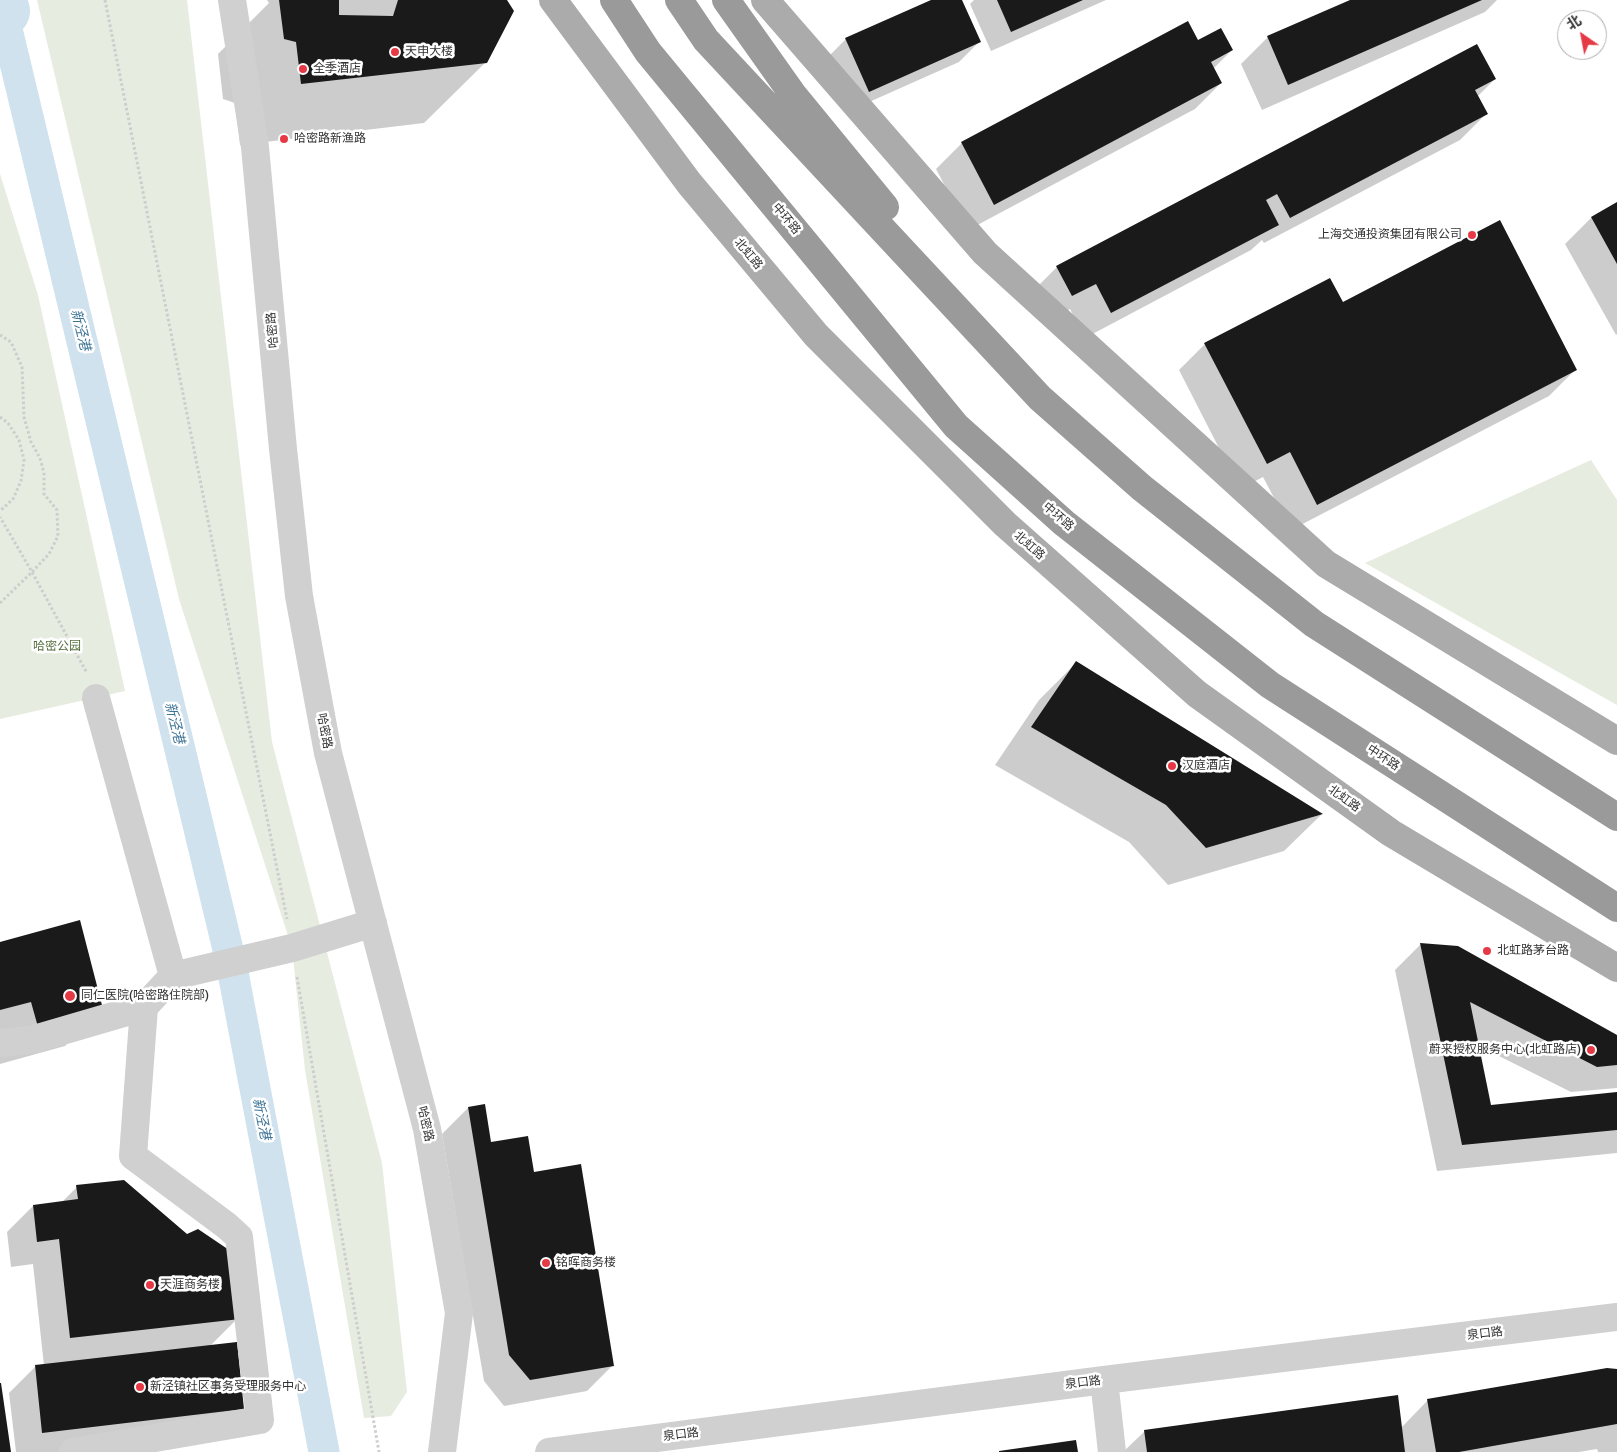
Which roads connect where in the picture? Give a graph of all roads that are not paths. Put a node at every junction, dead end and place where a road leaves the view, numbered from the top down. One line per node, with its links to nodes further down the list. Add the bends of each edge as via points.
1 (232, 0): 12 (street, 哈密路, via 256,147 299,596 328,753)
2 (552, 0): 13 (main road, 北虹路, via 689,184 816,335 1004,524 1197,694 1391,833)
3 (614, 0): 11 (highway, 中环路, via 648,52 956,426 1064,523 1270,685)
4 (679, 0): 7 (highway, via 706,40)
5 (726, 0): 7 (highway, via 794,96)
6 (765, 0): 9 (main road, via 985,253 1326,564)
7 (1040, 398): 10 (highway, via 1142,488 1314,624)
8 (96, 698): 14 (street)
9 (1617, 742)
10 (1617, 817)
11 (1617, 908)
12 (373, 923): 14 (street, via 292,948); 20 (street, 哈密路, via 427,1128 459,1313)
13 (1617, 968)
14 (172, 976): 15 (street)
15 (144, 1007): 16 (street, via 31,1040); 19 (street, via 133,1156 239,1237 260,1420)
16 (0, 1042)
17 (1617, 1317): 18 (street, 泉口路)
18 (1104, 1380): 21 (street, 泉口路); 22 (street)
19 (73, 1452)
20 (442, 1452)
21 (549, 1452)
22 (1112, 1452)

